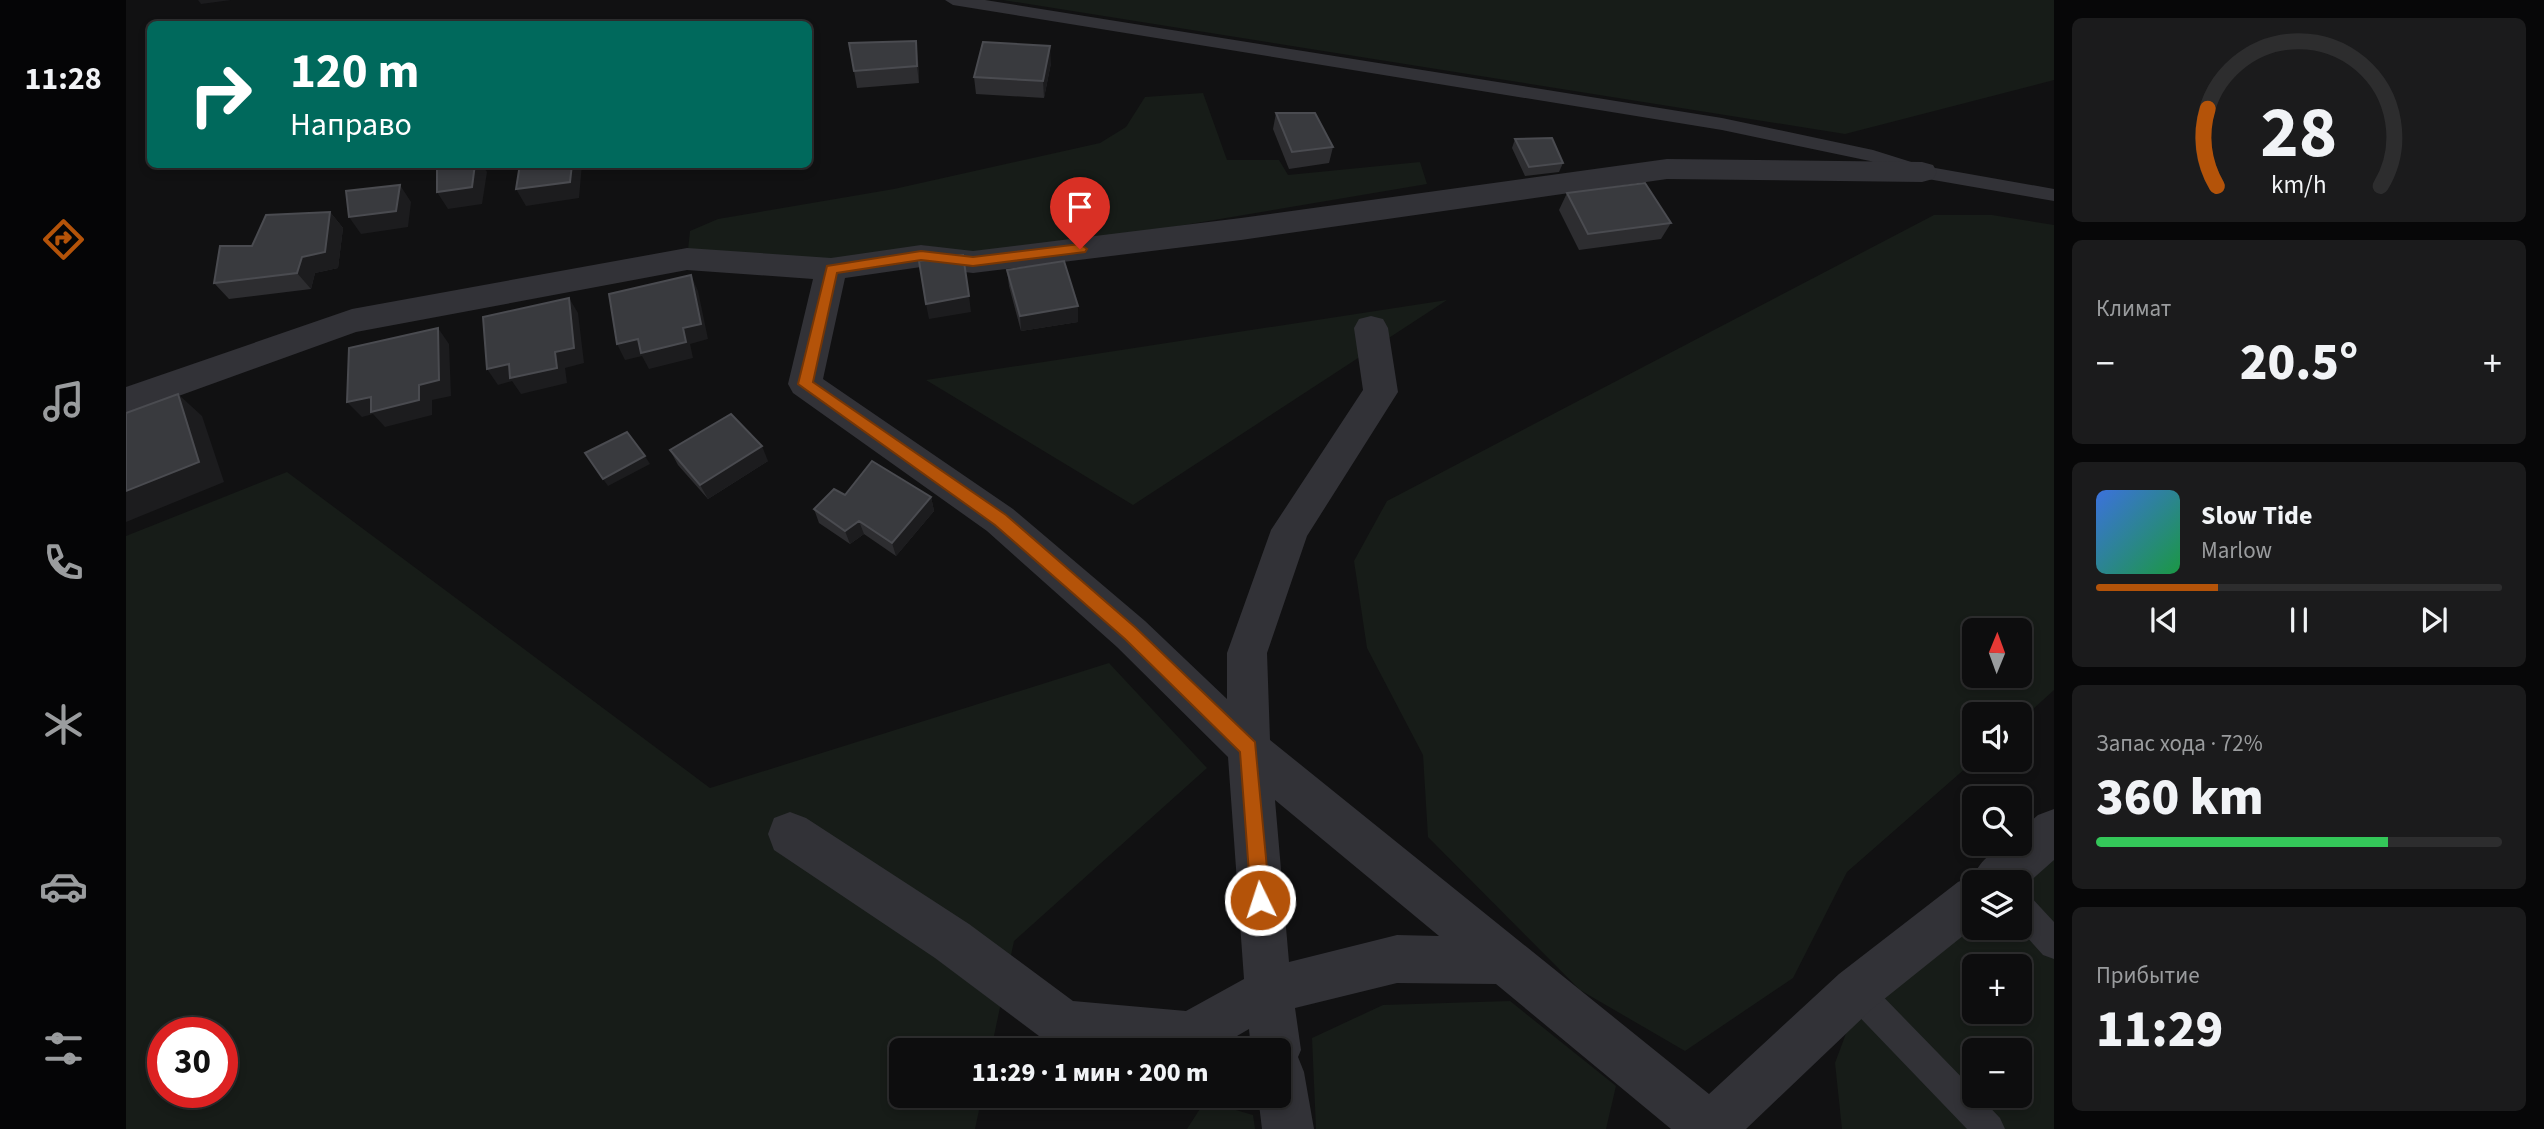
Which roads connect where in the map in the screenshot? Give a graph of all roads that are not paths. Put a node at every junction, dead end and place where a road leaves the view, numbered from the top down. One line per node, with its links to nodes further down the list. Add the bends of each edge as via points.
1 (953, 0): 2 (lane, via 1722,124 1873,156)
2 (1922, 172): 3 (lane); 4 (street, via 1667,169 973,262 921,256)
3 (2054, 195)
4 (831, 269): 6 (street, via 687,259 352,321); 7 (street, via 805,384 1000,520 1130,634)
5 (1371, 328): 7 (street, via 1381,392 1290,530 1247,653)
6 (126, 401)
7 (1249, 748): 14 (street); 15 (street)
8 (2054, 831): 10 (street)
9 (790, 834): 15 (street, via 952,941 1064,1025 1191,1036)
10 (2016, 870)
11 (1962, 915): 16 (street)
12 (2032, 924): 13 (lane)
13 (2054, 944)
14 (1504, 960): 15 (street, via 1397,958); 19 (street)
15 (1269, 991): 17 (street)
16 (1856, 991): 19 (street); 21 (lane)
17 (1275, 1038)
18 (1285, 1108): 20 (street)
19 (1709, 1128)
20 (1288, 1129)
21 (1989, 1129)

